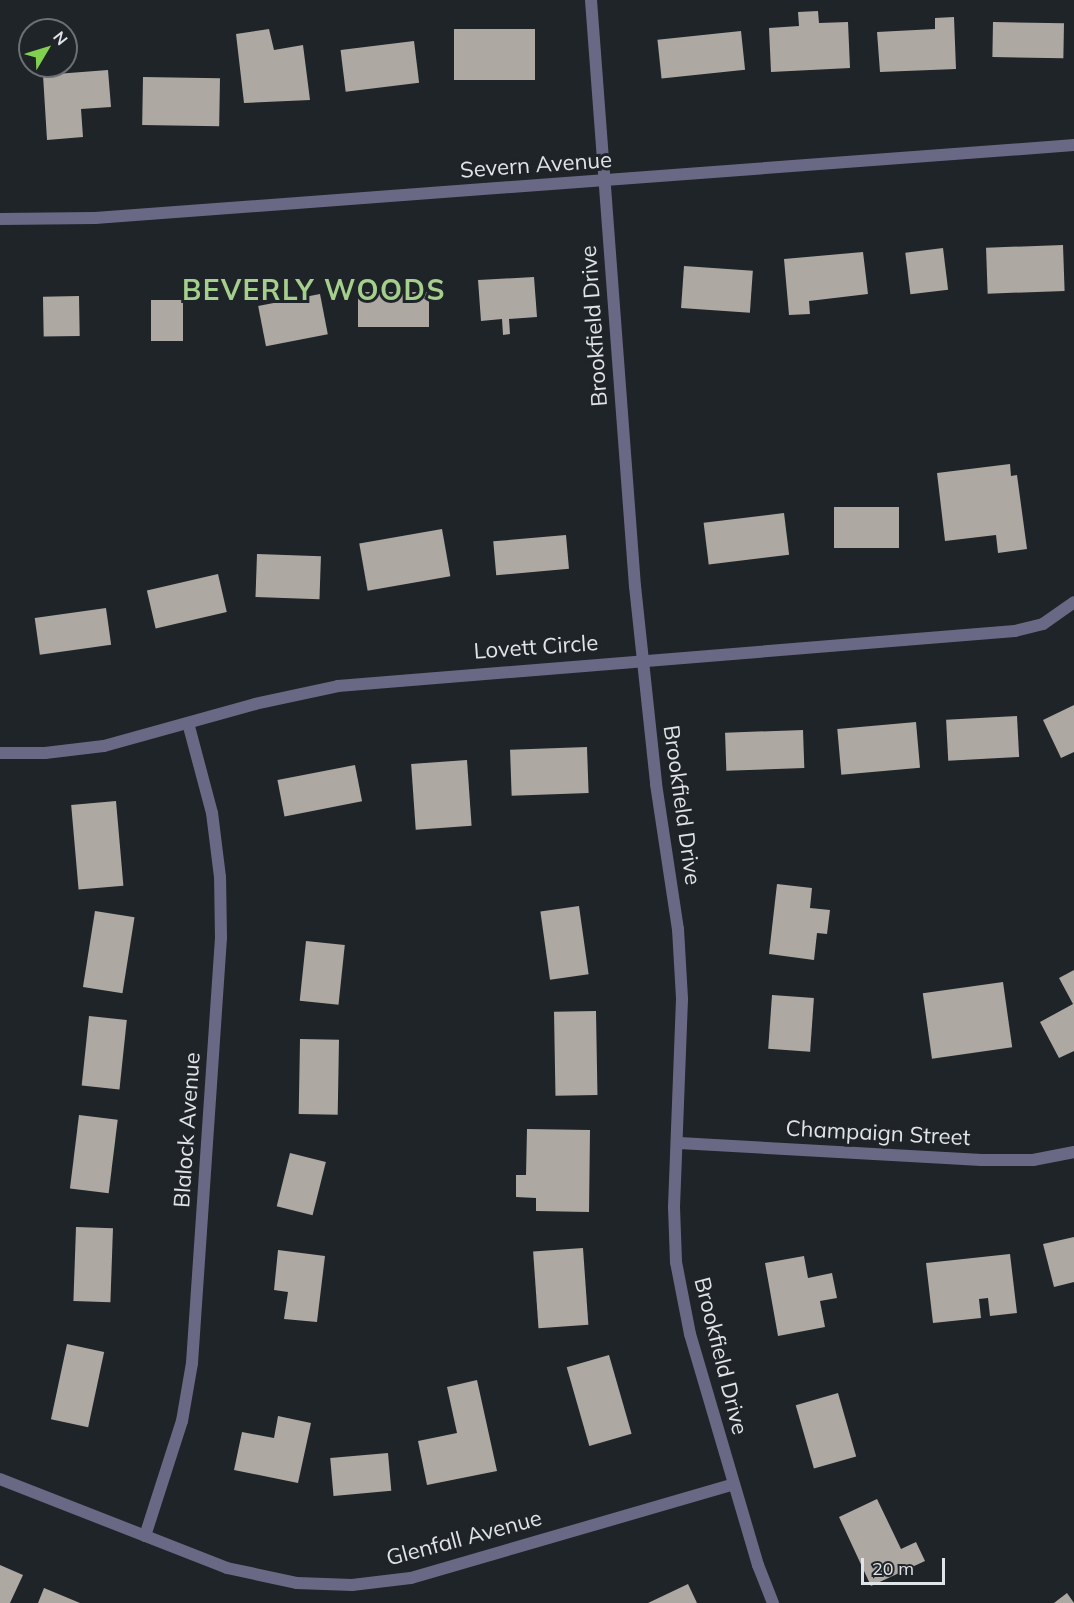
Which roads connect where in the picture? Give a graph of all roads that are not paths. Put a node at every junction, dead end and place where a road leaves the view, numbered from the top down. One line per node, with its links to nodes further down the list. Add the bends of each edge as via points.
1 (591, 0): 3 (street, Brookfield Drive)
2 (1074, 145): 3 (street, Severn Avenue)
3 (605, 181): 4 (street, Severn Avenue, via 106,217); 6 (street, Brookfield Drive)
4 (0, 219)
5 (1074, 602): 6 (street, Lovett Circle, via 1043,624 1016,631)
6 (643, 660): 7 (street, Lovett Circle, via 338,686); 9 (street, Brookfield Drive, via 679,941)
7 (188, 723): 8 (street, Lovett Circle, via 104,746 45,753); 13 (street, Blalock Avenue, via 212,813 220,877 221,938 192,1363 182,1421)
8 (0, 753)
9 (679, 1143): 10 (street, Champaign Street, via 982,1160 1032,1160); 12 (street, Brookfield Drive, via 674,1207 676,1262 690,1334)
10 (1074, 1152)
11 (0, 1479): 13 (street, Glenfall Avenue)
12 (734, 1484): 13 (street, Glenfall Avenue, via 411,1578 352,1585 262,1577); 14 (street, Brookfield Drive)
13 (145, 1536)
14 (773, 1603)

